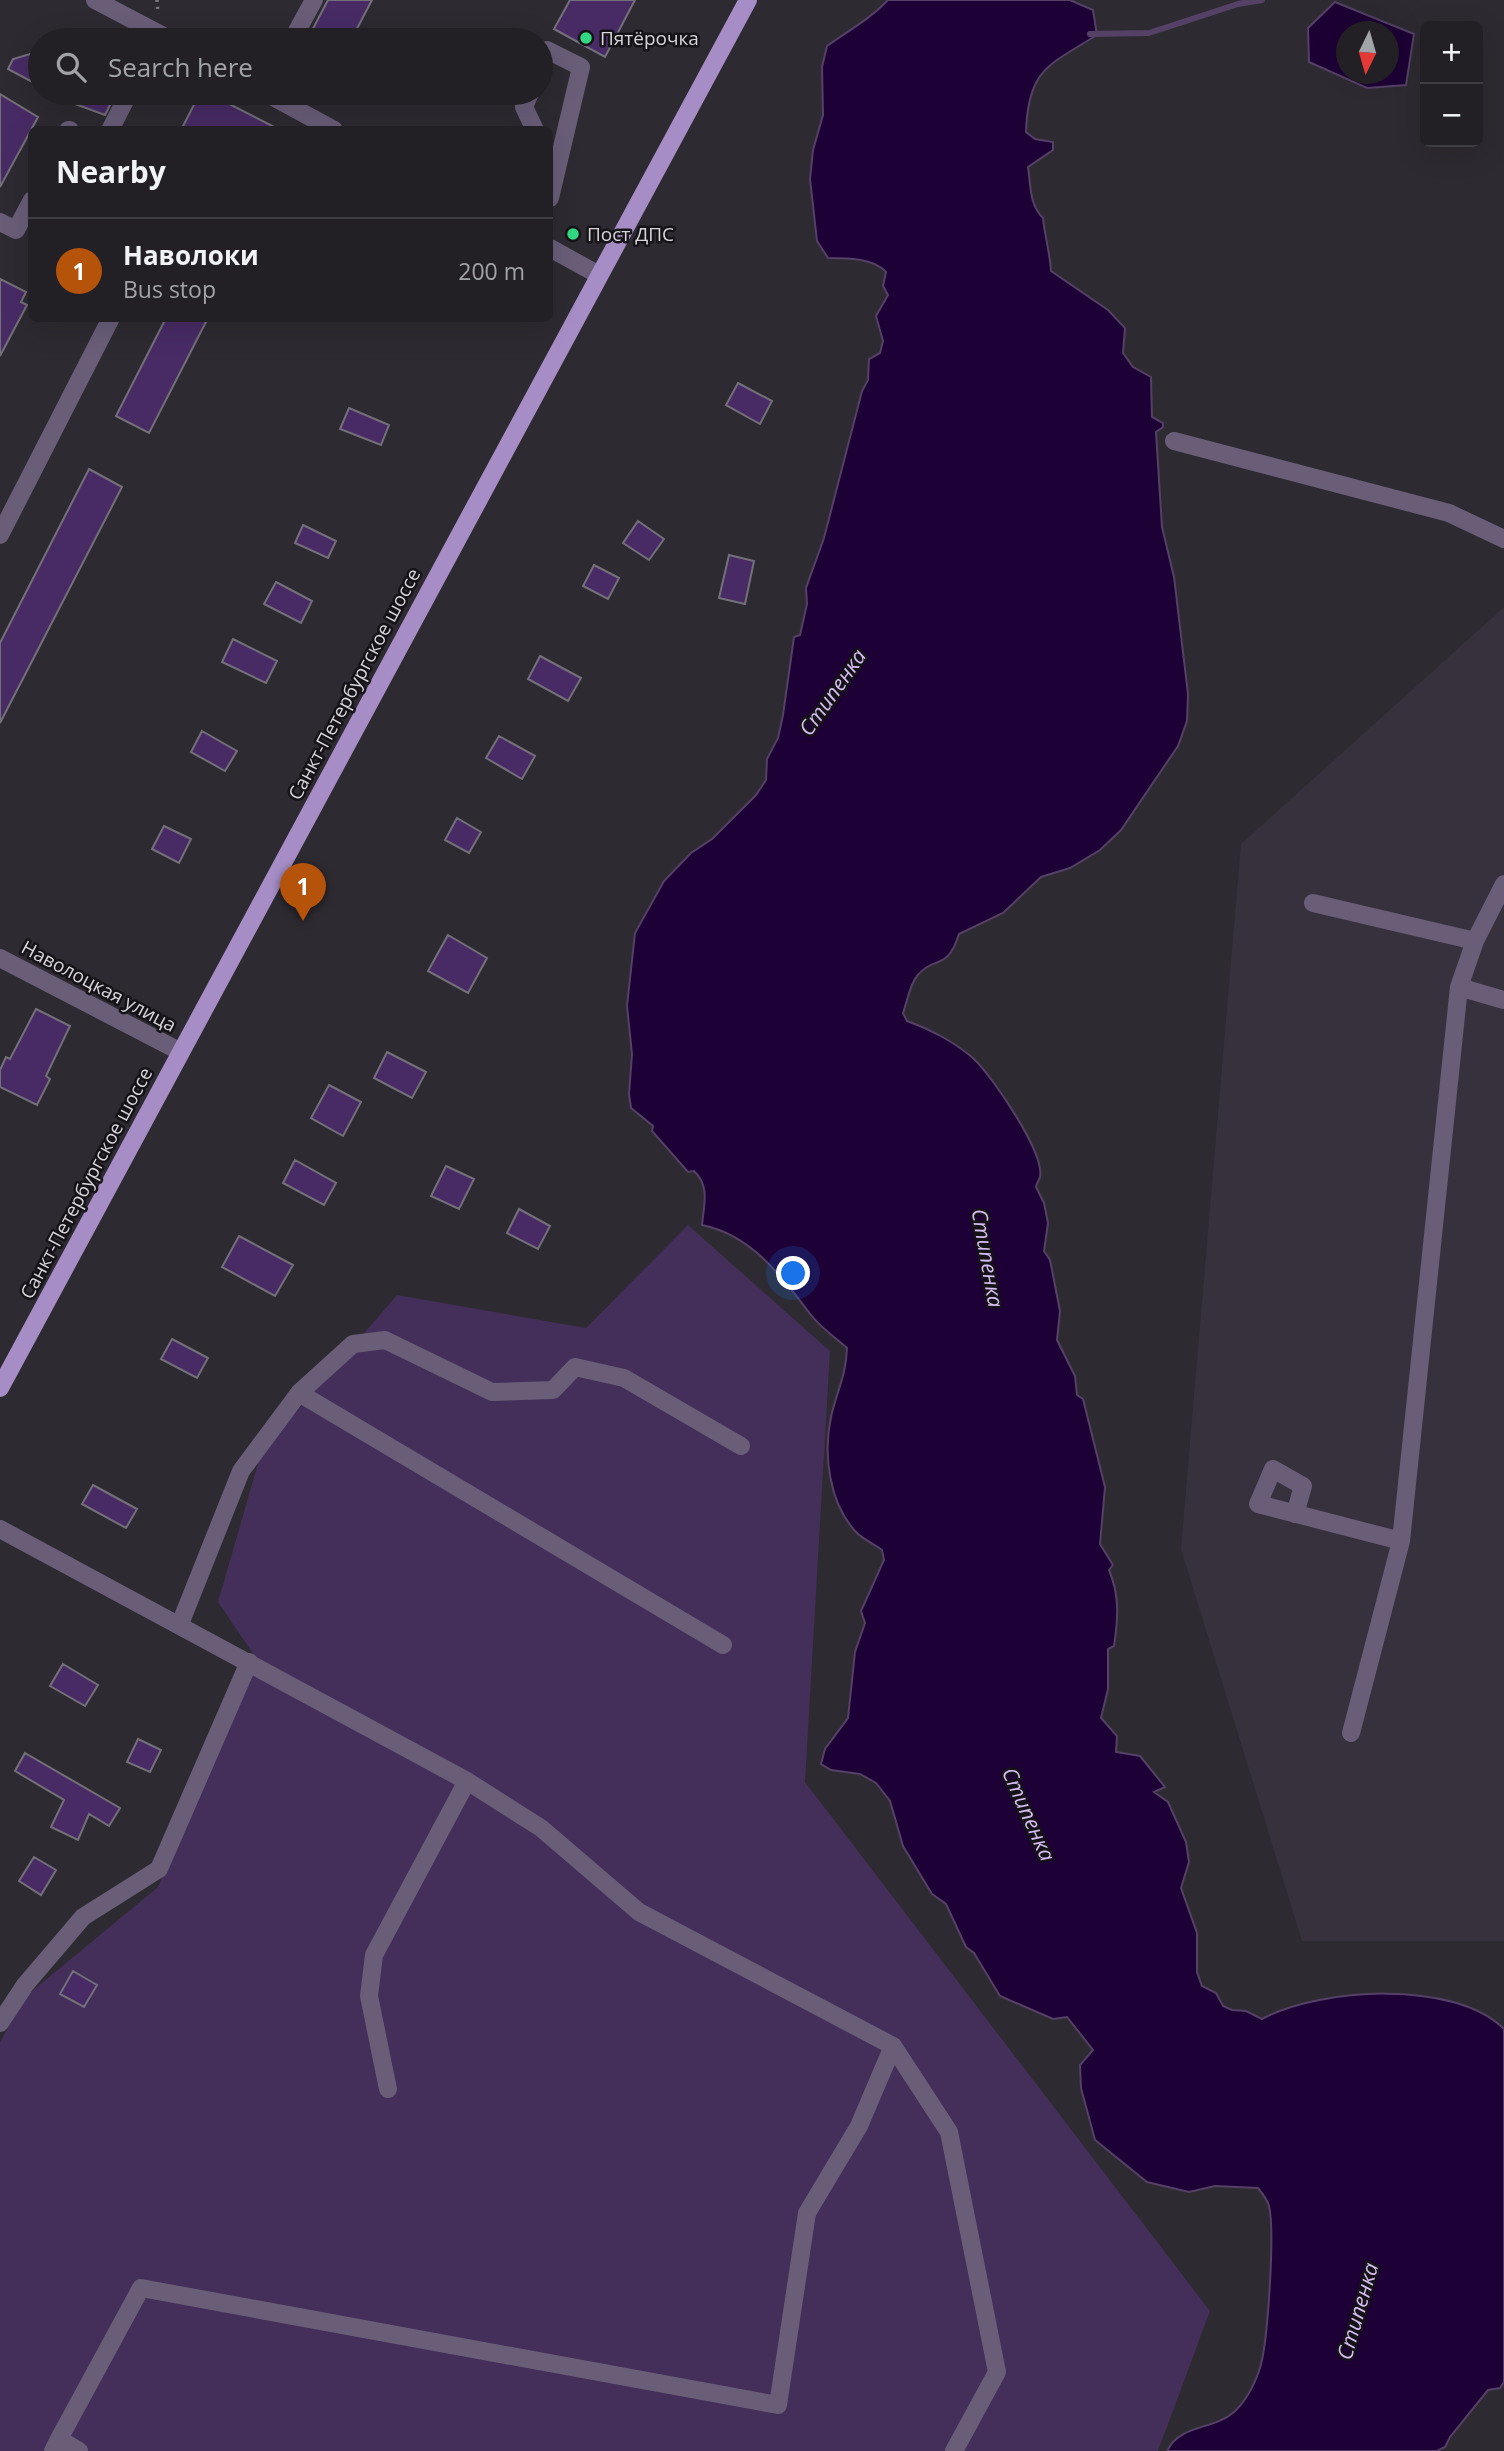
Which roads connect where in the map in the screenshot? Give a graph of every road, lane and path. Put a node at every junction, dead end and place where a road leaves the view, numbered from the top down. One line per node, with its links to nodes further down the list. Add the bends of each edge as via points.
1 (95, 0): 4 (street)
2 (314, 0): 5 (street)
3 (748, 0): 18 (main road, Санкт-Петербургское шоссе)
4 (144, 28)
5 (299, 28)
6 (553, 53): 13 (street, via 582,67)
7 (123, 105): 10 (street)
8 (288, 105): 11 (street)
9 (525, 105): 12 (street)
10 (112, 126)
11 (327, 126)
12 (533, 126)
13 (556, 144): 14 (street)
14 (553, 171)
15 (28, 208): 16 (street, via 16,230)
16 (0, 222)
17 (553, 250): 18 (street)
18 (599, 275): 29 (main road, Санкт-Петербургское шоссе)
19 (109, 322): 21 (street)
20 (1174, 441): 22 (street, via 1449,513)
21 (0, 535)
22 (1504, 539)
23 (1504, 884): 25 (street)
24 (1313, 903): 25 (street)
25 (1475, 941): 27 (street)
26 (0, 958): 29 (street, Наволоцкая улица)
27 (1459, 988): 28 (street); 35 (street)
28 (1504, 1000)
29 (179, 1051): 30 (main road, Санкт-Петербургское шоссе)
30 (0, 1388)
31 (299, 1393): 32 (street, via 353,1344 386,1340 492,1392 553,1390 575,1367 624,1378); 36 (street, via 241,1471); 37 (street)
32 (741, 1446)
33 (1295, 1514): 35 (street)
34 (0, 1529): 36 (street)
35 (1401, 1541): 39 (street)
36 (180, 1624): 38 (street)
37 (723, 1645)
38 (249, 1662): 40 (street); 41 (street, via 159,1869 83,1917 25,1985)
39 (1351, 1733)
40 (467, 1781): 42 (street, via 541,1828 639,1912); 43 (street, via 374,1955 369,1996)
41 (0, 2023)
42 (894, 2046): 44 (street, via 859,2126 807,2213 778,2405 141,2288); 46 (street, via 950,2132 997,2372)
43 (388, 2089)
44 (56, 2445): 45 (street)
45 (79, 2451)
46 (954, 2451)

